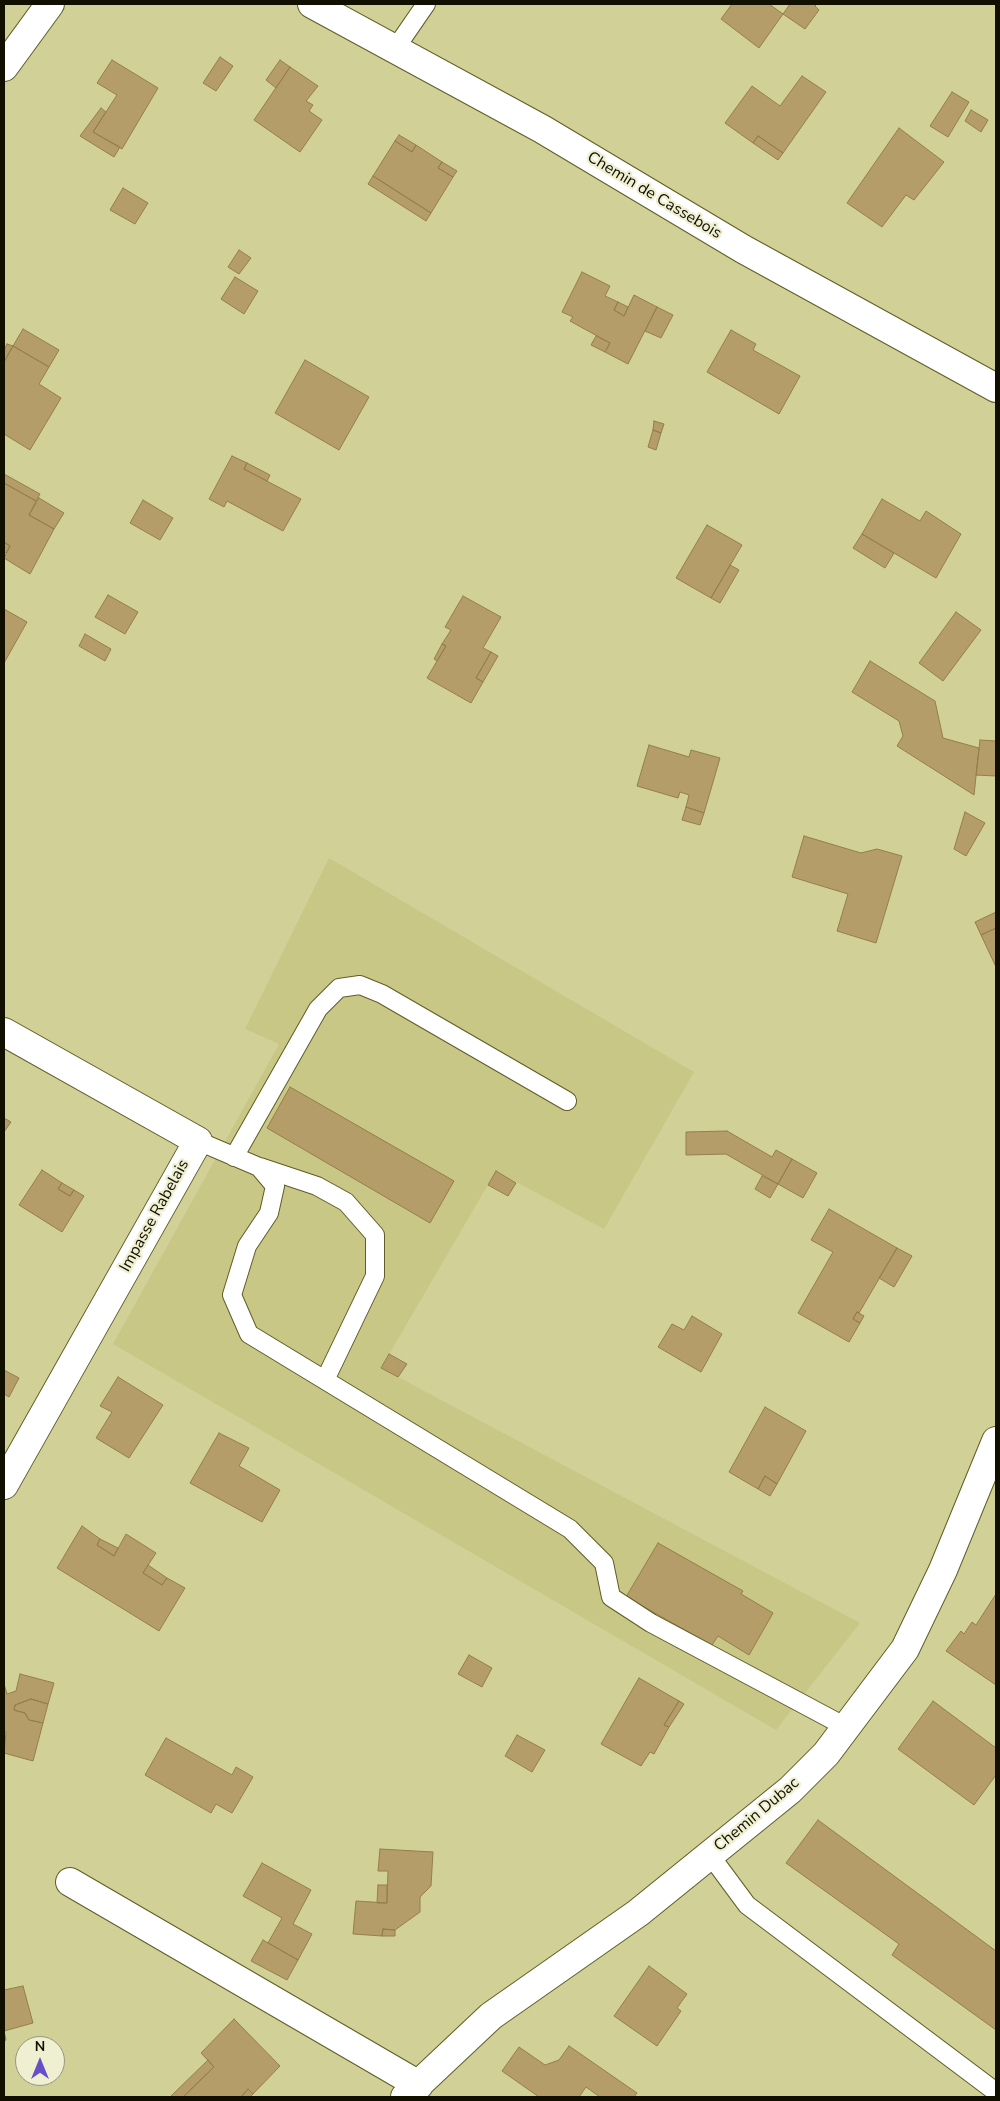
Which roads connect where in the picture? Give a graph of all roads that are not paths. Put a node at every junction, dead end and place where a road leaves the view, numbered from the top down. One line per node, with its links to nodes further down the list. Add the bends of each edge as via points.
1 (50, 4): 5 (street)
2 (312, 4): 4 (street, Chemin de Cassebois)
3 (426, 4): 4 (lane)
4 (395, 49): 6 (street, Chemin de Cassebois, via 542,129 743,249)
5 (4, 67)
6 (996, 388)
7 (4, 1032): 9 (street, Impasse Rabelais)
8 (567, 1101): 10 (lane, via 382,994 360,985 339,988 318,1009)
9 (198, 1141): 10 (lane); 14 (street, Impasse Rabelais)
10 (234, 1157): 11 (lane)
11 (259, 1167): 12 (lane, via 275,1186 269,1213 247,1246 232,1295 249,1334); 12 (lane, via 317,1186 346,1202 375,1235 375,1276)
12 (325, 1380): 15 (lane, via 570,1528 604,1563 612,1597 651,1623)
13 (996, 1441): 15 (street, Chemin Dubac, via 943,1570 905,1649)
14 (4, 1485)
15 (846, 1728): 16 (street, Chemin Dubac, via 826,1754 790,1790)
16 (710, 1855): 18 (street, Chemin Dubac, via 638,1913 491,2016); 19 (lane, via 746,1905)
17 (70, 1882): 18 (street)
18 (412, 2091)
19 (996, 2092)

